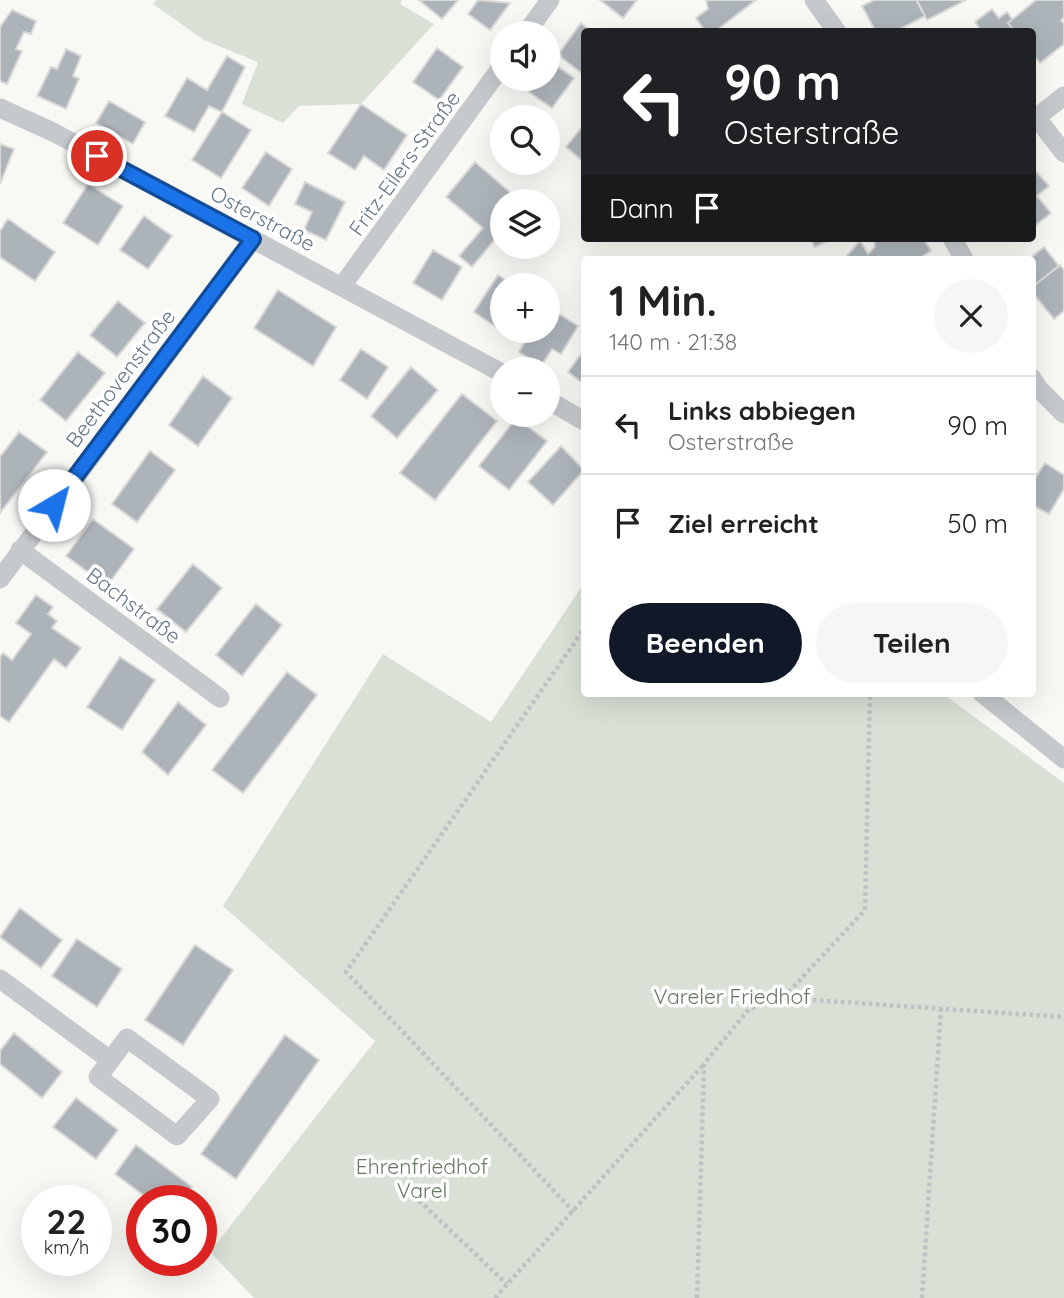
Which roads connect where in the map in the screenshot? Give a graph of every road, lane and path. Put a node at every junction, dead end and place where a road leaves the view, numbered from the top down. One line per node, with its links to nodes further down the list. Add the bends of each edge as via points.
1 (550, 0): 3 (street)
2 (814, 0): 4 (street)
3 (535, 21)
4 (834, 28)
5 (490, 82): 12 (street, Fritz-Eilers-Straße)
6 (1064, 96): 8 (street)
7 (0, 108): 11 (street, Osterstraße)
8 (1036, 119)
9 (1036, 121): 10 (street)
10 (1064, 153)
11 (253, 239): 12 (street, Osterstraße); 18 (street, Beethovenstraße)
12 (342, 286): 13 (street, Osterstraße)
13 (490, 366)
14 (1036, 385): 16 (street)
15 (560, 407): 17 (street)
16 (1064, 414)
17 (581, 419)
18 (20, 550): 19 (street, Beethovenstraße); 23 (street, Bachstraße)
19 (0, 579)
20 (581, 633): 32 (path, via 346,972)
21 (870, 697): 26 (path, via 865,909)
22 (987, 697): 24 (street)
23 (220, 698)
24 (1064, 759)
25 (0, 979): 29 (street)
26 (783, 998): 27 (path); 30 (path, via 748,1009)
27 (941, 1008): 28 (path); 36 (path)
28 (1064, 1017)
29 (110, 1060): 29 (street, via 98,1077 177,1136 210,1098 127,1038)
30 (704, 1064): 32 (path); 35 (path)
31 (409, 1191): 33 (path)
32 (573, 1212): 33 (path)
33 (507, 1284): 34 (path)
34 (495, 1298)
35 (697, 1298)
36 (922, 1298)

